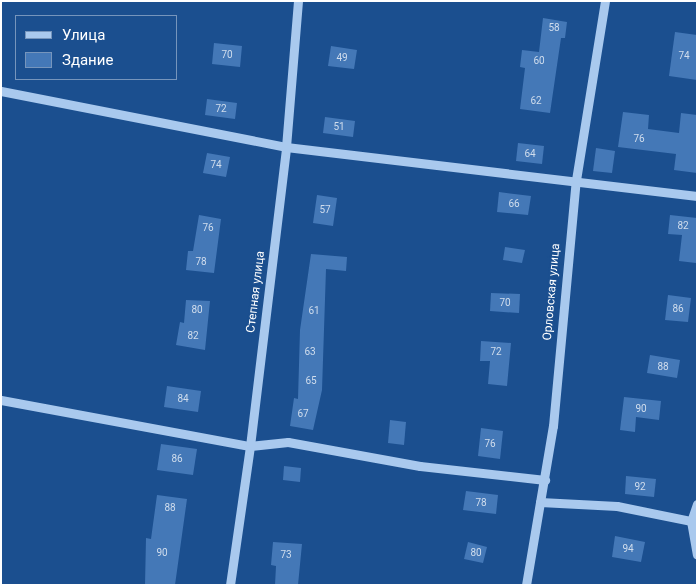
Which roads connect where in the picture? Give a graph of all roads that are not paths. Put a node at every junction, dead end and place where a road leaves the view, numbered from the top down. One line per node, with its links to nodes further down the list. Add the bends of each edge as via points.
1 (298, 1): 4 (street, Степная улица)
2 (605, 1): 5 (street, Орловская улица)
3 (1, 91): 4 (street)
4 (286, 146): 5 (street); 8 (street, Степная улица)
5 (576, 180): 6 (street); 9 (street, Орловская улица)
6 (697, 196)
7 (1, 400): 8 (street)
8 (250, 446): 9 (street, via 288,442 420,466); 14 (street, Степная улица)
9 (545, 480): 10 (street, Орловская улица)
10 (540, 502): 12 (street, via 617,506); 15 (street, Орловская улица)
11 (697, 504): 12 (street)
12 (691, 520): 13 (street)
13 (697, 554)
14 (230, 585)
15 (526, 585)

